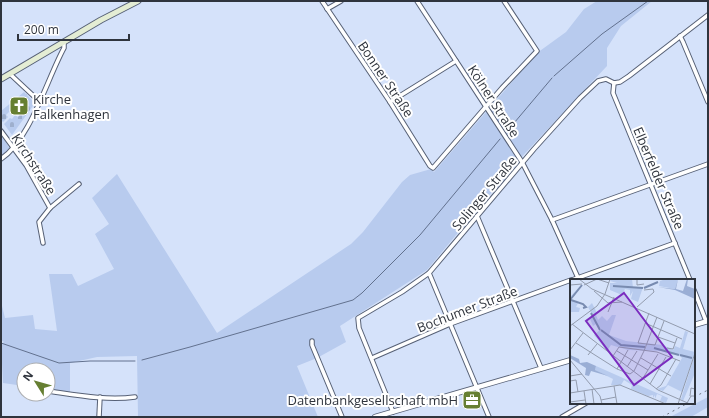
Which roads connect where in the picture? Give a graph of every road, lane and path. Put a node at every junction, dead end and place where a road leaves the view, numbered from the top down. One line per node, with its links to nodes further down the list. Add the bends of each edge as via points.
1 (138, 1): 9 (main road)
2 (322, 1): 6 (street, Bonner Straße)
3 (341, 1): 6 (street)
4 (417, 1): 10 (street, Kölner Straße)
5 (504, 1): 17 (street, via 537,51)
6 (327, 9): 15 (street, Bonner Straße)
7 (708, 15): 8 (street)
8 (680, 36): 13 (street, via 629,76); 16 (street)
9 (64, 42): 11 (main road); 14 (street, via 64,48)
10 (456, 61): 15 (street); 17 (street, Kölner Straße)
11 (10, 74): 12 (main road); 14 (street)
12 (1, 79)
13 (614, 83): 21 (street, Solinger Straße, via 606,79 598,81); 24 (street, Elberfelder Straße, via 612,94)
14 (40, 102): 19 (street)
15 (390, 102): 17 (street, Bonner Straße, via 433,168)
16 (708, 102)
17 (486, 106): 21 (street, Kölner Straße)
18 (1, 131): 19 (street, Kirchstraße)
19 (14, 149): 20 (street); 25 (street, Kirchstraße)
20 (1, 159)
21 (522, 162): 26 (street, Solinger Straße); 27 (street, Kölner Straße)
22 (708, 164): 24 (street)
23 (79, 184): 25 (street)
24 (651, 184): 27 (street); 29 (street, Elberfelder Straße)
25 (50, 208): 28 (street, via 39,222)
26 (477, 216): 30 (street, Solinger Straße); 35 (street)
27 (552, 220): 31 (street, Kölner Straße)
28 (43, 243)
29 (676, 243): 31 (street, Bochumer Straße); 32 (street, Elberfelder Straße)
30 (429, 273): 37 (street); 40 (street, Solinger Straße, via 358,318 359,328)
31 (579, 279)
32 (690, 279)
33 (570, 281): 35 (street, Bochumer Straße)
34 (695, 292): 36 (street)
35 (513, 301): 37 (street, Bochumer Straße); 42 (street)
36 (707, 321): 38 (street)
37 (450, 324): 40 (street, Bochumer Straße); 43 (street)
38 (695, 325)
39 (312, 341): 50 (street)
40 (372, 358): 48 (street)
41 (570, 360): 42 (street)
42 (541, 368): 43 (street)
43 (476, 387): 48 (street); 52 (street)
44 (56, 392): 45 (street)
45 (100, 397): 46 (street); 49 (street)
46 (135, 397)
47 (584, 404): 53 (street)
48 (393, 412): 51 (street)
49 (99, 417)
50 (342, 417)
51 (376, 417)
52 (489, 417)
53 (562, 417)

